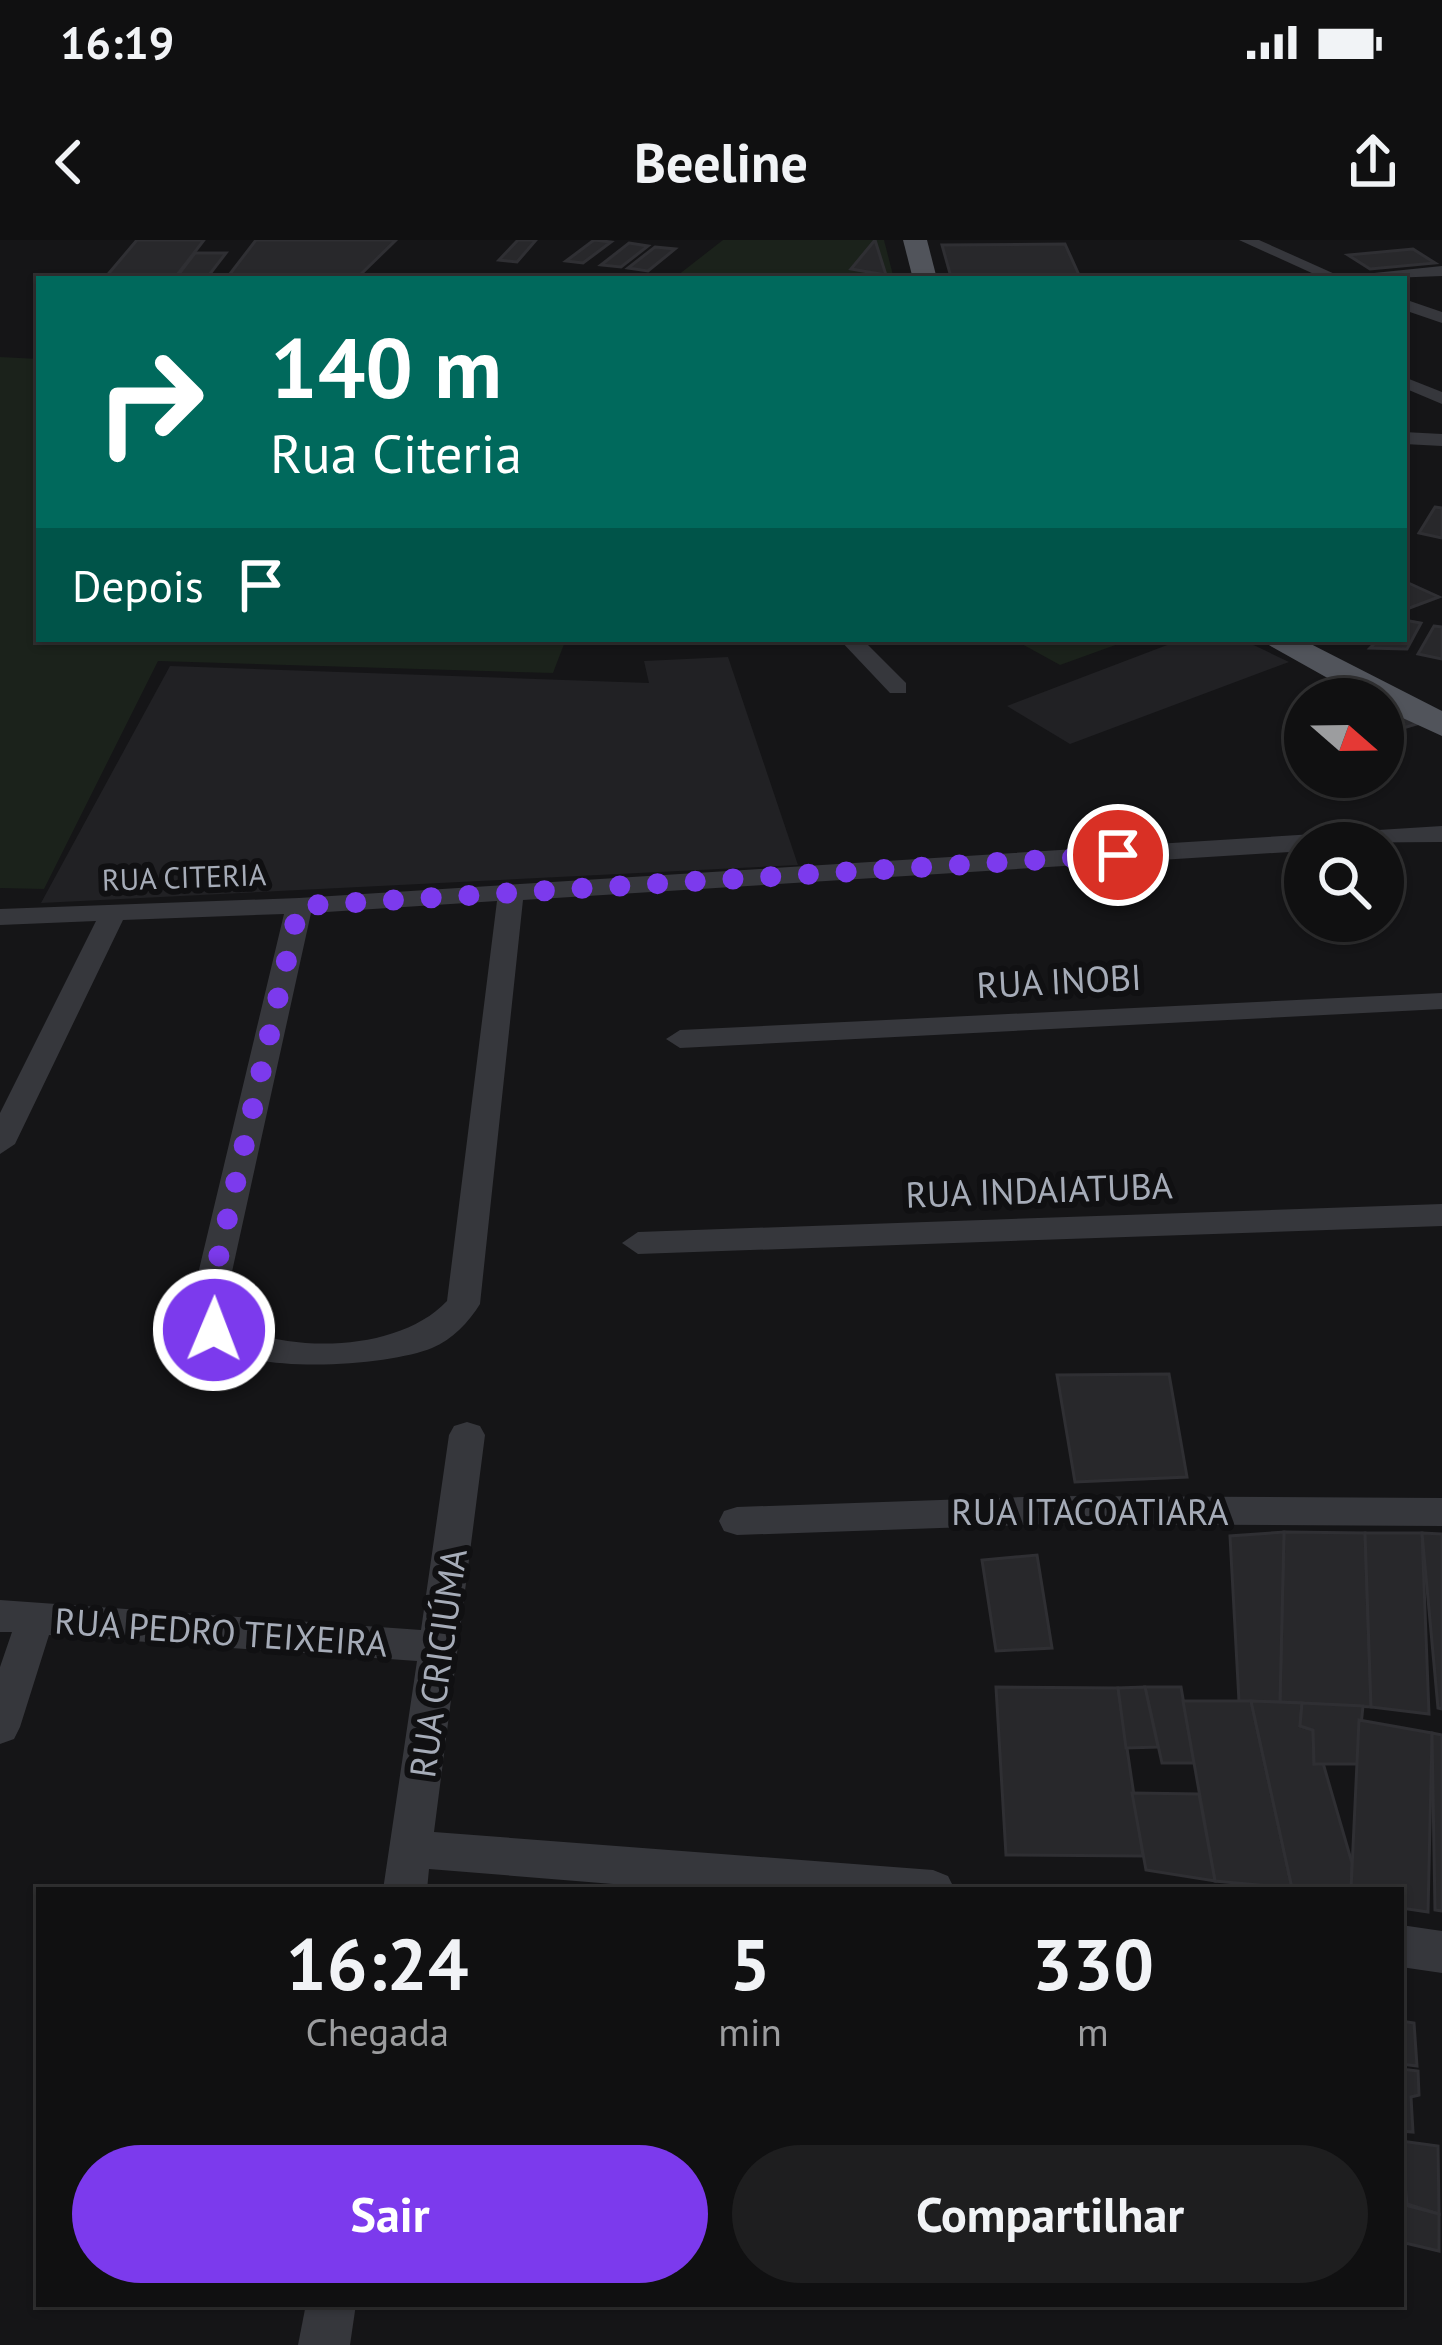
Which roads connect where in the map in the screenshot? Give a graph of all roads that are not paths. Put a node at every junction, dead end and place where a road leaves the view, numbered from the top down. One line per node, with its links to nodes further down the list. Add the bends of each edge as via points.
1 (915, 240): 4 (main road)
2 (1246, 240): 5 (street)
3 (1442, 271): 6 (street)
4 (924, 276)
5 (1331, 276)
6 (1399, 276)
7 (1407, 305): 8 (street)
8 (1442, 318)
9 (1407, 383): 10 (street)
10 (1442, 399)
11 (1407, 438): 12 (street)
12 (1442, 440)
13 (853, 642): 16 (street)
14 (1281, 642): 18 (main road)
15 (1334, 642): 17 (main road)
16 (898, 688)
17 (1442, 695)
18 (1442, 725)
19 (1442, 834): 20 (street, RUA CITERIA)
20 (1404, 837)
21 (1284, 844): 22 (street, RUA CITERIA)
22 (512, 893): 23 (street, RUA CITERIA); 23 (street, via 463,1304 442,1329 413,1343 330,1350 232,1343 214,1330 209,1299)
23 (299, 906): 24 (street, RUA CITERIA)
24 (112, 915): 25 (street, RUA CITERIA); 28 (street)
25 (0, 917)
26 (1442, 1001): 27 (street, RUA INOBI)
27 (680, 1039)
28 (0, 1144)
29 (1442, 1215): 30 (street, RUA INDAIATUBA)
30 (638, 1243)
31 (467, 1435): 35 (street, RUA CRICIÚMA)
32 (1442, 1512): 33 (street, RUA ITACOATIARA, via 1054,1510)
33 (737, 1521)
34 (17, 1618): 35 (street, RUA PEDRO TEIXEIRA); 36 (street)
35 (441, 1647): 37 (street, RUA CRICIÚMA)
36 (0, 1727)
37 (408, 1870): 38 (street)
38 (854, 1887)
39 (1404, 1946): 40 (street)
40 (1442, 1952)
41 (330, 2307): 42 (street)
42 (324, 2345)

